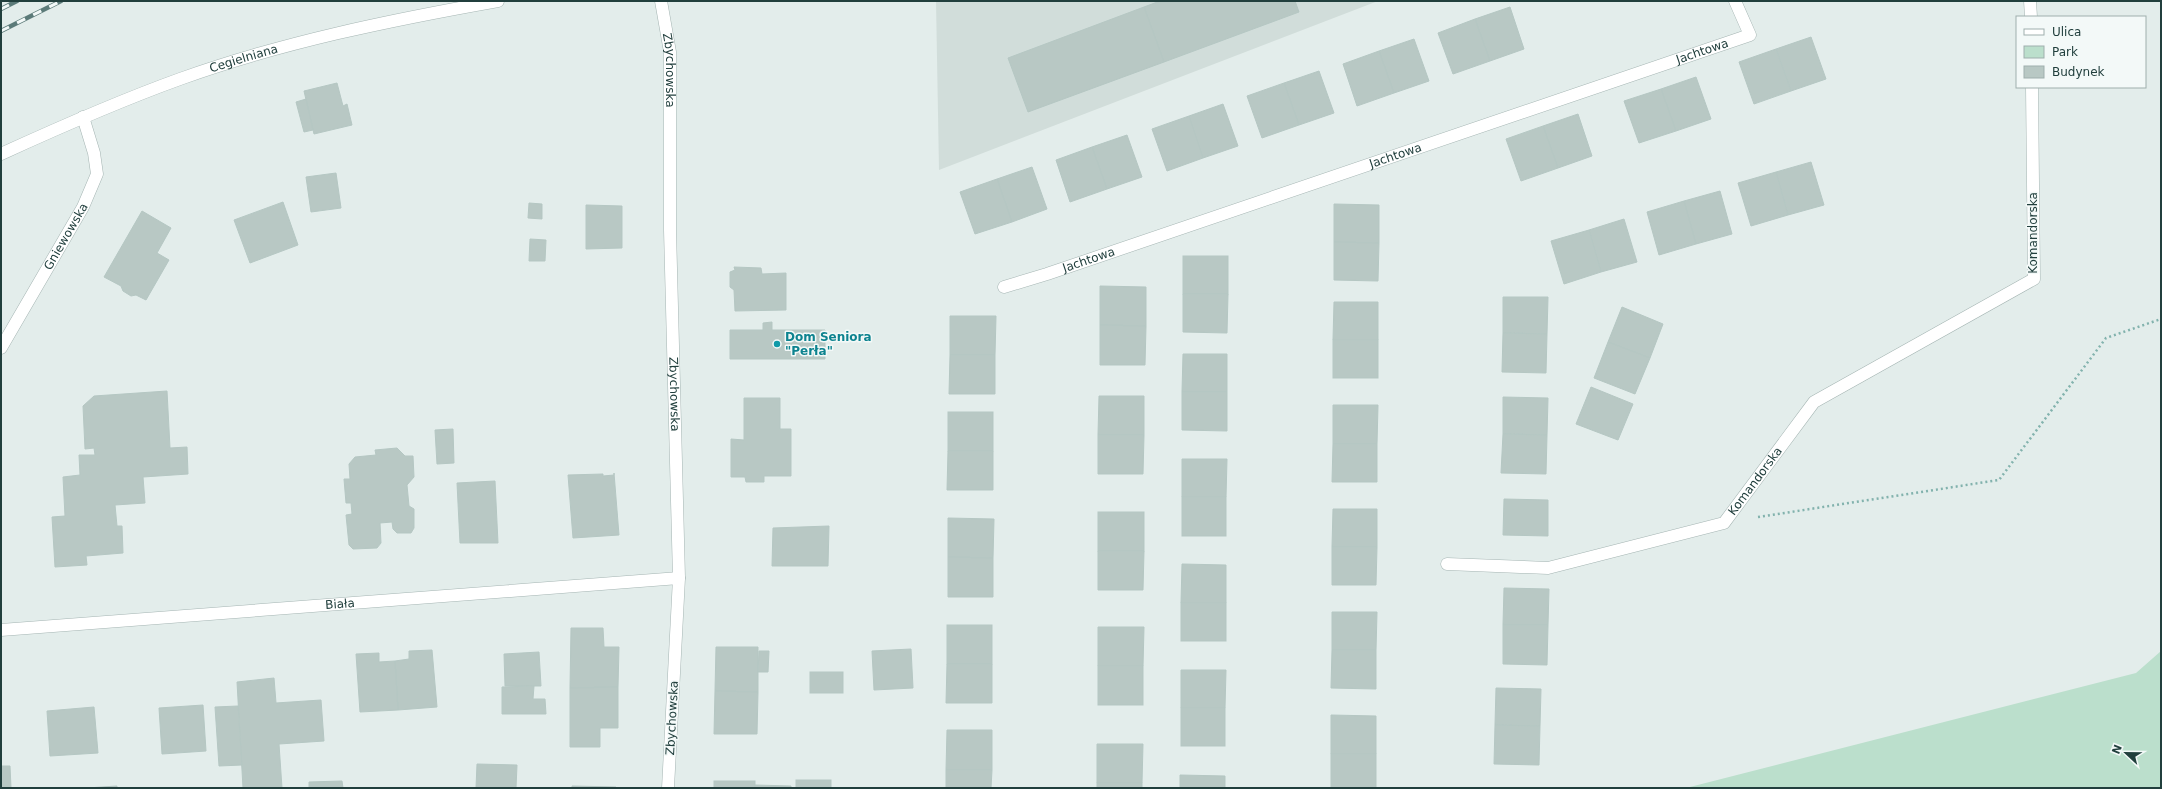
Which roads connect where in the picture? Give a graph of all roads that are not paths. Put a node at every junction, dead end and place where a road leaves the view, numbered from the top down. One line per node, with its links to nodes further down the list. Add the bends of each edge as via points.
1 (498, 1): 7 (street, Cegielniana, via 386,22 290,45 181,78)
2 (661, 1): 12 (street, Zbychowska, via 670,52 670,230)
3 (1735, 1): 9 (street, Jachtowa, via 1750,35)
4 (2030, 1): 5 (street)
5 (2031, 16)
6 (2032, 88): 11 (street, Komandorska, via 2034,279 1814,402 1724,523 1548,568)
7 (83, 117): 8 (street, Cegielniana); 10 (street, Gniewowska, via 94,153 97,174 83,207)
8 (1, 154)
9 (1004, 287)
10 (1, 348)
11 (1447, 564)
12 (678, 578): 13 (street, Biała); 14 (street, Zbychowska)
13 (1, 630)
14 (668, 788)

